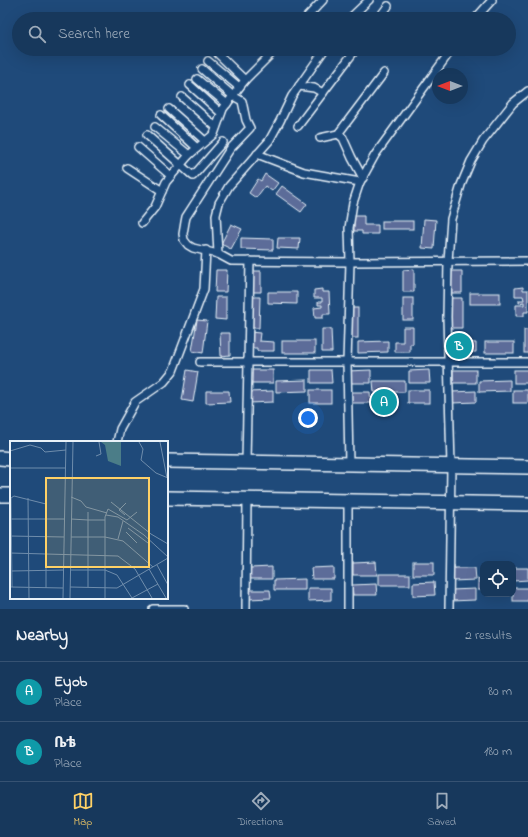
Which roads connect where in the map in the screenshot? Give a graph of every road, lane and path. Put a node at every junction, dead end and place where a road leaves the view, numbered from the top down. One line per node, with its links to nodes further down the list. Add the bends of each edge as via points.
1 (323, 0): 5 (street)
2 (369, 0): 6 (street)
3 (492, 0): 8 (street)
4 (388, 6): 7 (street)
5 (312, 12)
6 (357, 12)
7 (383, 12)
8 (481, 12)
9 (220, 56): 18 (street)
10 (269, 56): 18 (street)
11 (320, 56): 20 (street)
12 (351, 56): 23 (street)
13 (447, 56): 46 (street, via 375,155)
14 (208, 61): 21 (street)
15 (202, 69): 24 (street)
16 (384, 73): 33 (street)
17 (197, 79): 26 (street)
18 (245, 80): 21 (street)
19 (190, 85): 28 (street)
20 (299, 86): 23 (street, via 314,88); 41 (street, via 269,141)
21 (239, 87): 24 (street)
22 (528, 91): 52 (street, via 513,103 496,123 472,161 461,185 451,219)
23 (323, 93): 30 (street)
24 (233, 96): 26 (street); 40 (street, via 242,101 250,128)
25 (182, 97): 32 (street)
26 (227, 104): 28 (street)
27 (169, 109): 36 (street)
28 (221, 113): 32 (street)
29 (161, 115): 39 (street)
30 (298, 126)
31 (155, 127): 42 (street)
32 (215, 130): 36 (street); 37 (street)
33 (338, 134): 35 (street); 46 (street, via 343,138)
34 (147, 135): 43 (street)
35 (320, 138)
36 (205, 141): 39 (street)
37 (223, 142): 40 (street); 43 (street, via 193,176)
38 (138, 148): 45 (street)
39 (197, 148): 42 (street)
40 (230, 149): 49 (street, via 186,217 184,240 193,248)
41 (257, 154): 46 (street, via 304,172); 50 (street, via 219,203 216,216)
42 (189, 155): 43 (street)
43 (181, 165): 45 (street)
44 (128, 168): 47 (street)
45 (171, 176): 47 (street)
46 (362, 180): 54 (street, via 353,203 349,228)
47 (162, 191): 48 (street, via 155,207)
48 (142, 223)
49 (206, 250): 50 (street); 60 (street, via 204,289 173,371 164,382 135,402 120,429)
50 (218, 254): 51 (street, via 231,261)
51 (250, 261): 54 (street); 56 (street)
52 (448, 261): 53 (street); 54 (street); 58 (street)
53 (528, 261)
54 (350, 262): 57 (street)
55 (200, 362): 56 (street)
56 (248, 362): 57 (street); 64 (street)
57 (347, 362): 58 (street); 65 (street)
58 (448, 362): 59 (street); 66 (street)
59 (528, 362)
60 (117, 441)
61 (0, 458): 62 (highway)
62 (10, 459)
63 (168, 461): 64 (highway)
64 (246, 462): 65 (highway)
65 (349, 464): 66 (highway)
66 (451, 466): 67 (highway); 71 (street)
67 (528, 467)
68 (168, 498): 69 (highway)
69 (247, 499): 70 (highway); 75 (street)
70 (348, 501): 71 (highway); 76 (street)
71 (451, 503): 72 (highway); 77 (street)
72 (528, 504)
73 (153, 609): 74 (street)
74 (184, 609)
75 (246, 609)
76 (348, 609)
77 (449, 609)

